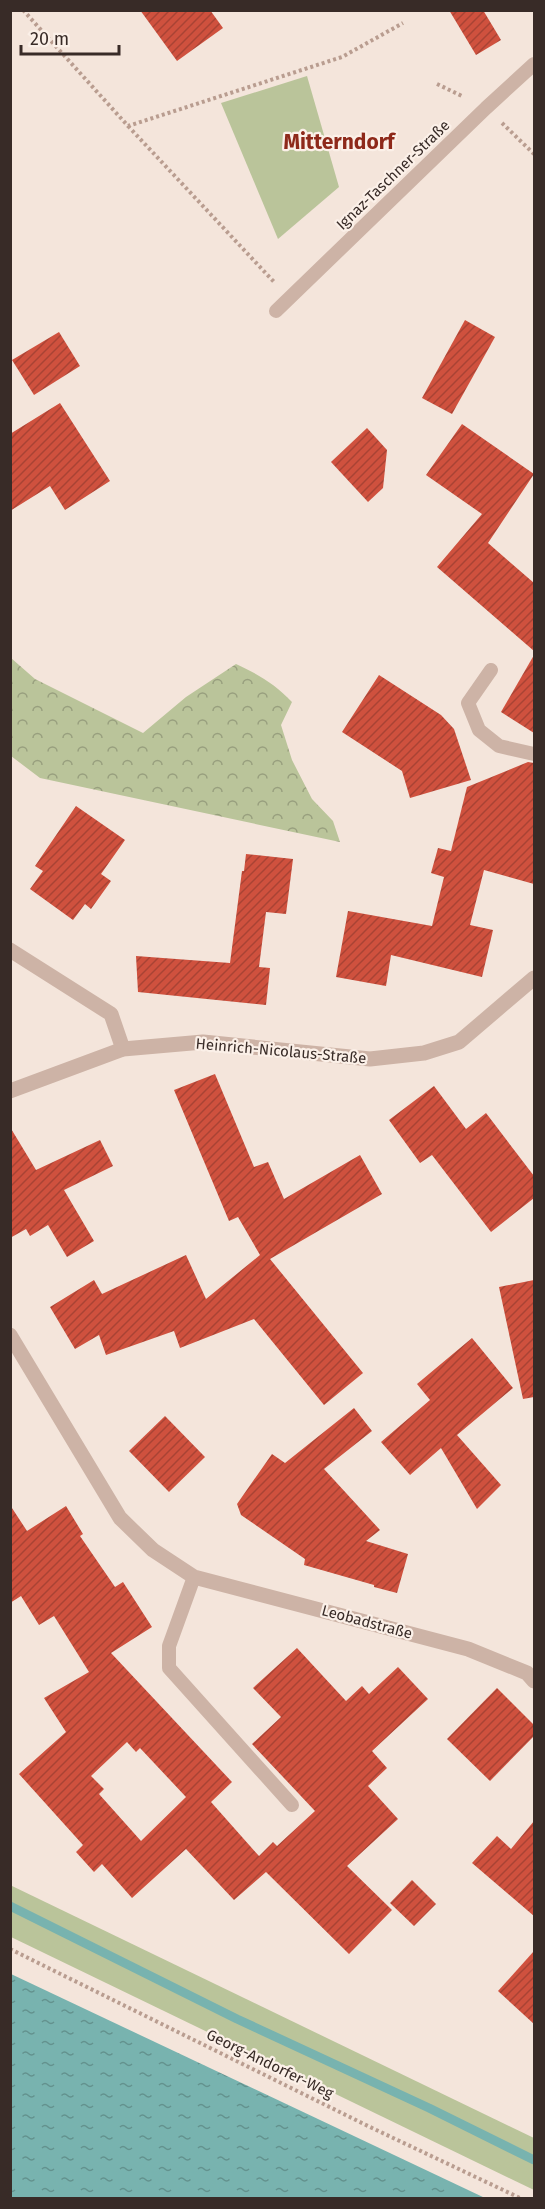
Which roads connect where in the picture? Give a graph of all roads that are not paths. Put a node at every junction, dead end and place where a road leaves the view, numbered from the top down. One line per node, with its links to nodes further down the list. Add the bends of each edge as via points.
1 (534, 64): 2 (lane, Ignaz-Taschner-Straße)
2 (276, 311)
3 (491, 670): 4 (lane, via 468,703 479,730 499,746)
4 (534, 754)
5 (10, 950): 7 (street, via 111,1014)
6 (534, 978): 7 (street, Heinrich-Nicolaus-Straße, via 459,1042 424,1053 370,1059 203,1042)
7 (123, 1049): 8 (street, Heinrich-Nicolaus-Straße)
8 (10, 1092)
9 (10, 1335): 10 (street, Leobadstraße, via 120,1518 153,1550)
10 (194, 1577): 11 (street, Leobadstraße, via 468,1649 527,1673); 12 (lane, via 169,1646 169,1668)
11 (534, 1681)
12 (292, 1805)

